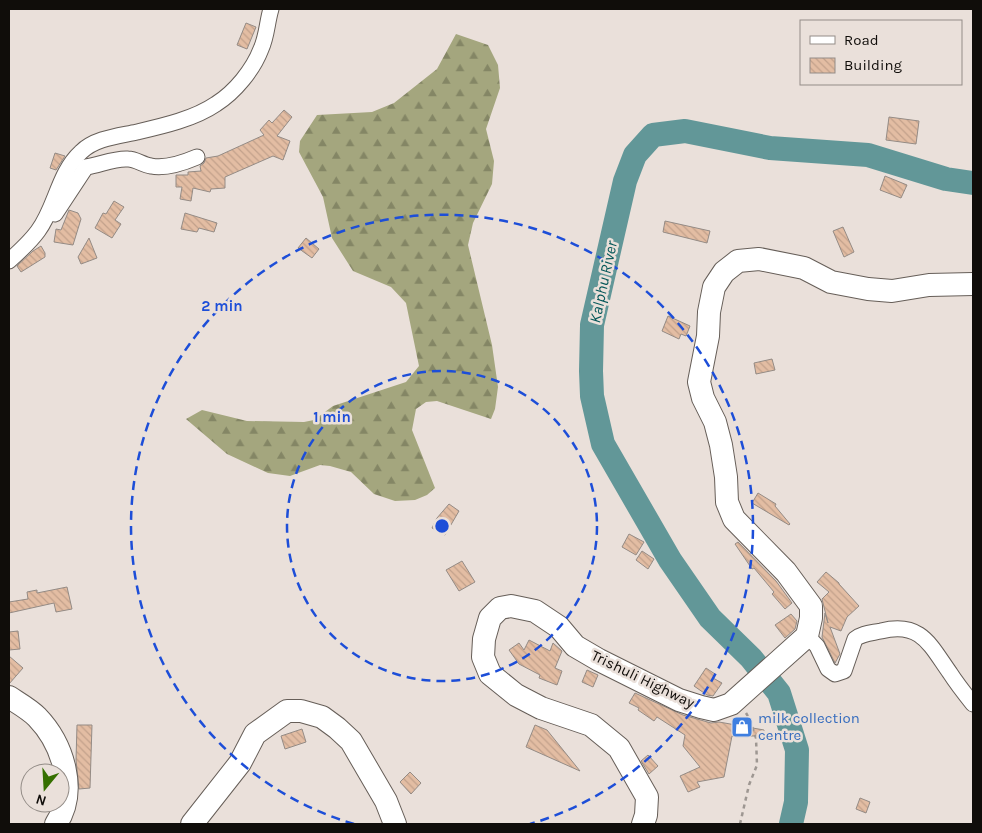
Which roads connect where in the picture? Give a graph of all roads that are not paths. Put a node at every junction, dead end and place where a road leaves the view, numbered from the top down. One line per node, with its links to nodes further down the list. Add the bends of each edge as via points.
1 (272, 9): 3 (street, via 262,49 254,65 233,89 216,104 192,116 96,142 82,150 63,177)
2 (197, 157): 3 (street, via 164,166 150,166 130,158 86,167 50,221)
3 (39, 231): 4 (street)
4 (9, 261)
5 (973, 284): 6 (street, via 929,285 892,291 868,289 831,282 804,268 759,259 738,261 724,272 714,288 699,382 721,445 727,502 734,519 786,572 812,606 811,618)
6 (800, 644): 8 (street, via 817,646 828,669 835,674 844,671 855,638 890,628 904,628 915,632 937,652); 12 (street, Trishuli Highway, via 741,696 714,710 679,700 600,660 576,646 559,627 534,611 500,608 490,618 483,657 490,674 516,695 541,708 591,725 619,748 647,797)
7 (9, 697): 9 (street, via 37,716 58,744 67,783 66,800)
8 (973, 704)
9 (56, 824)
10 (192, 824): 11 (street, via 240,762 255,734 287,712 301,711 322,717 351,741 377,784)
11 (395, 824)
12 (643, 824)

